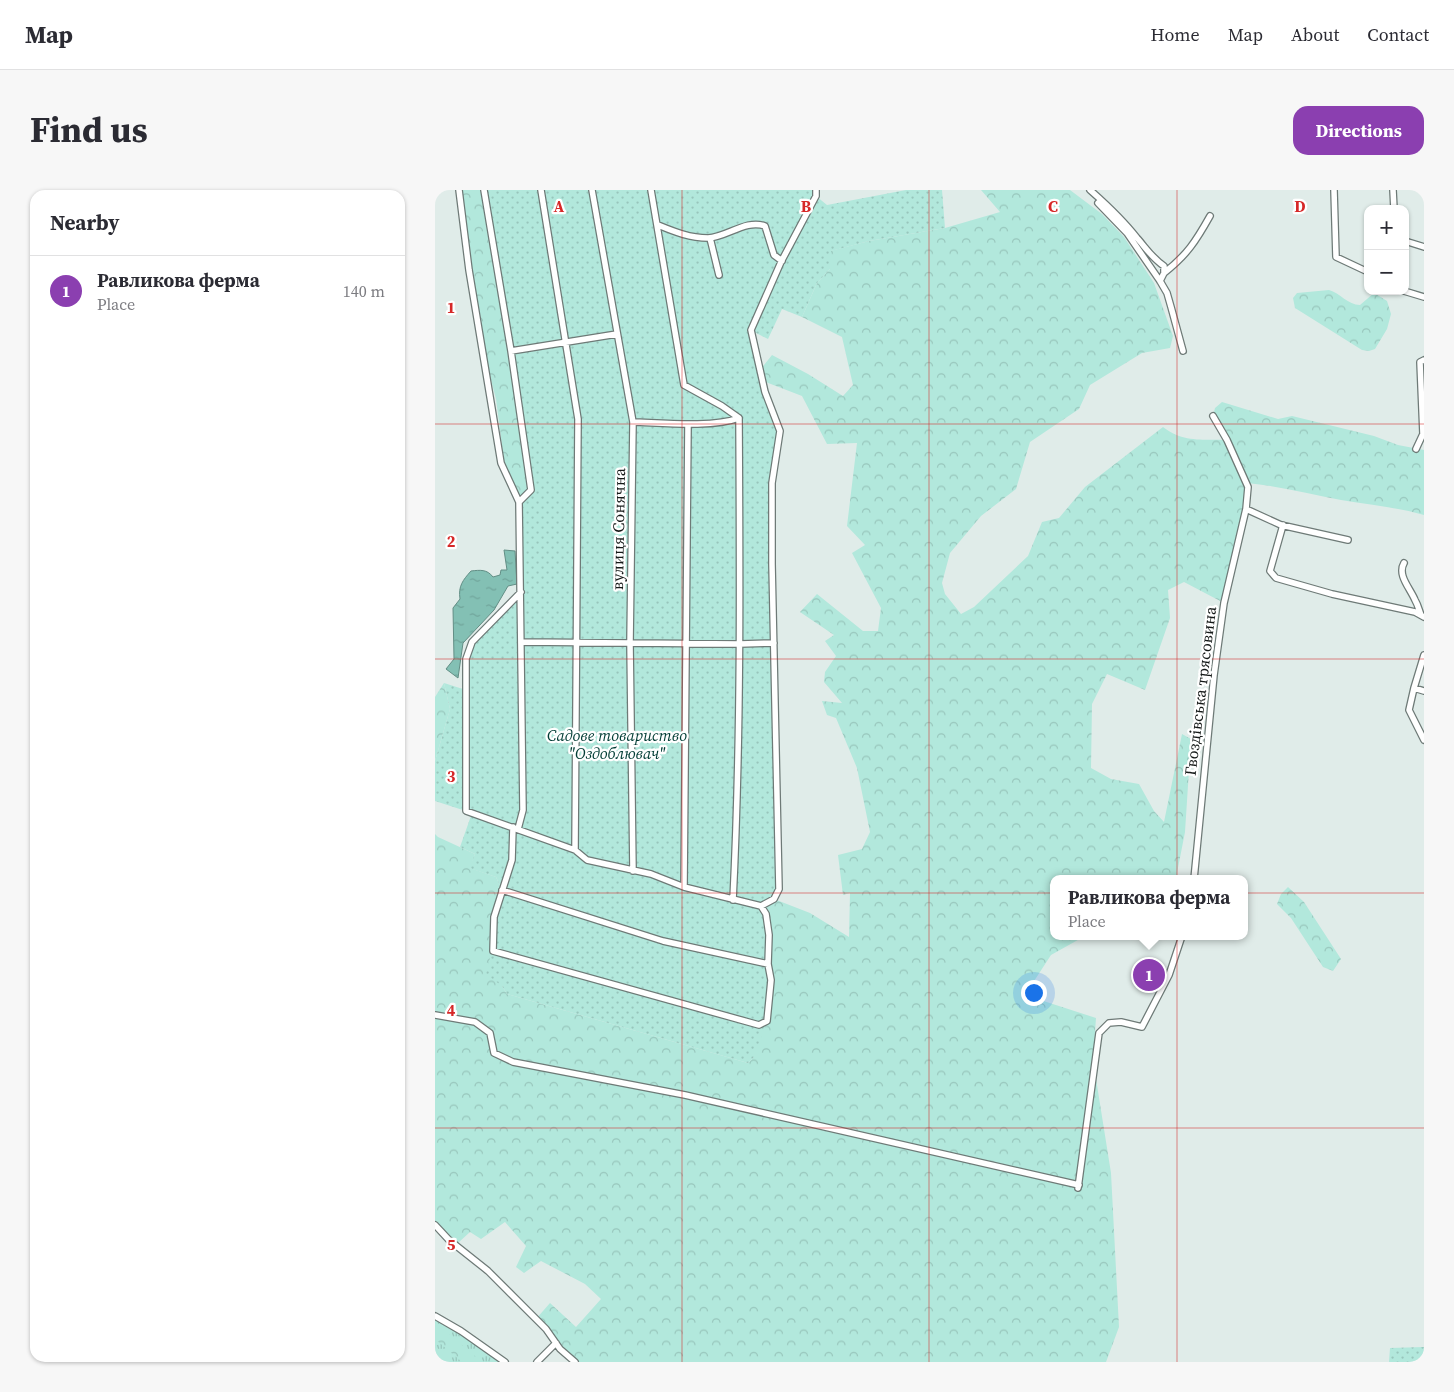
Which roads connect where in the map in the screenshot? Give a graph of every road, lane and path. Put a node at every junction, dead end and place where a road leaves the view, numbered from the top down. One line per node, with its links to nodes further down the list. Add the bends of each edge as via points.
1 (459, 190): 34 (street, via 501,463)
2 (484, 190): 27 (street)
3 (541, 190): 25 (street)
4 (593, 190): 24 (street, вулиця Сонячна)
5 (651, 190): 13 (street)
6 (816, 190): 17 (street, via 816,196)
7 (1090, 190): 19 (street, via 1164,266)
8 (1334, 190): 18 (street, via 1336,257)
9 (1393, 190): 11 (street)
10 (1098, 203): 21 (street, via 1127,233)
11 (1395, 205)
12 (1210, 216): 19 (street, via 1181,260)
13 (658, 225): 14 (street, via 684,235); 30 (street, via 684,385)
14 (710, 238): 17 (street, via 756,223 765,226 774,255); 20 (street)
15 (1409, 242): 16 (street)
16 (1424, 248)
17 (782, 261): 44 (street, via 751,330 765,392 780,430 772,483)
18 (1364, 270)
19 (1164, 273): 21 (street)
20 (719, 275)
21 (1159, 281): 26 (street, via 1167,293)
22 (1409, 293): 23 (street)
23 (1424, 298)
24 (617, 334): 25 (street); 31 (street, вулиця Сонячна)
25 (565, 342): 27 (street); 42 (street, via 578,419)
26 (1183, 351)
27 (511, 352): 34 (street, via 531,490)
28 (1424, 360): 33 (street, via 1421,362 1423,434)
29 (1213, 416): 35 (street, Гвоздівська трясовина, via 1248,487)
30 (739, 418): 32 (street); 46 (street)
31 (633, 422): 32 (street); 43 (street, вулиця Сонячна)
32 (688, 424): 45 (street)
33 (1416, 449)
34 (519, 502): 39 (street)
35 (1246, 509): 36 (street); 54 (street, Гвоздівська трясовина, via 1224,603)
36 (1283, 525): 37 (street); 40 (street, via 1270,571 1275,578)
37 (1348, 540)
38 (1404, 563): 40 (street, via 1402,574)
39 (521, 592): 41 (street); 51 (street, via 472,642 466,658 466,811)
40 (1422, 616)
41 (521, 642): 42 (street); 51 (street, via 523,810)
42 (576, 642): 43 (street); 52 (street)
43 (630, 643): 45 (street); 53 (street, вулиця Сонячна)
44 (774, 643): 46 (street); 58 (street, via 779,889 774,899)
45 (686, 644): 46 (street); 55 (street)
46 (740, 644): 57 (street, via 739,794)
47 (1424, 655): 48 (street)
48 (1414, 688): 49 (street); 50 (street, via 1409,710)
49 (1424, 691)
50 (1424, 740)
51 (515, 828): 52 (street); 56 (street, via 512,860)
52 (575, 850): 53 (street, via 587,860)
53 (633, 871): 55 (street, via 651,874)
54 (1194, 875)
55 (684, 888): 57 (street)
56 (502, 890): 60 (street, via 663,941); 60 (street, via 494,916 493,951 759,1025 767,1021 771,980)
57 (733, 900): 58 (street)
58 (761, 906): 60 (street, via 766,914 769,935)
59 (1181, 940): 61 (street, via 1169,975 1142,1027 1109,1023 1099,1033 1078,1187 685,1095 513,1062 494,1053 490,1033 475,1022)
60 (768, 964)
61 (435, 1014)
62 (435, 1225): 64 (street, via 488,1271)
63 (435, 1316): 65 (street)
64 (556, 1343): 66 (street); 67 (street)
65 (505, 1362)
66 (537, 1362)
67 (575, 1362)

